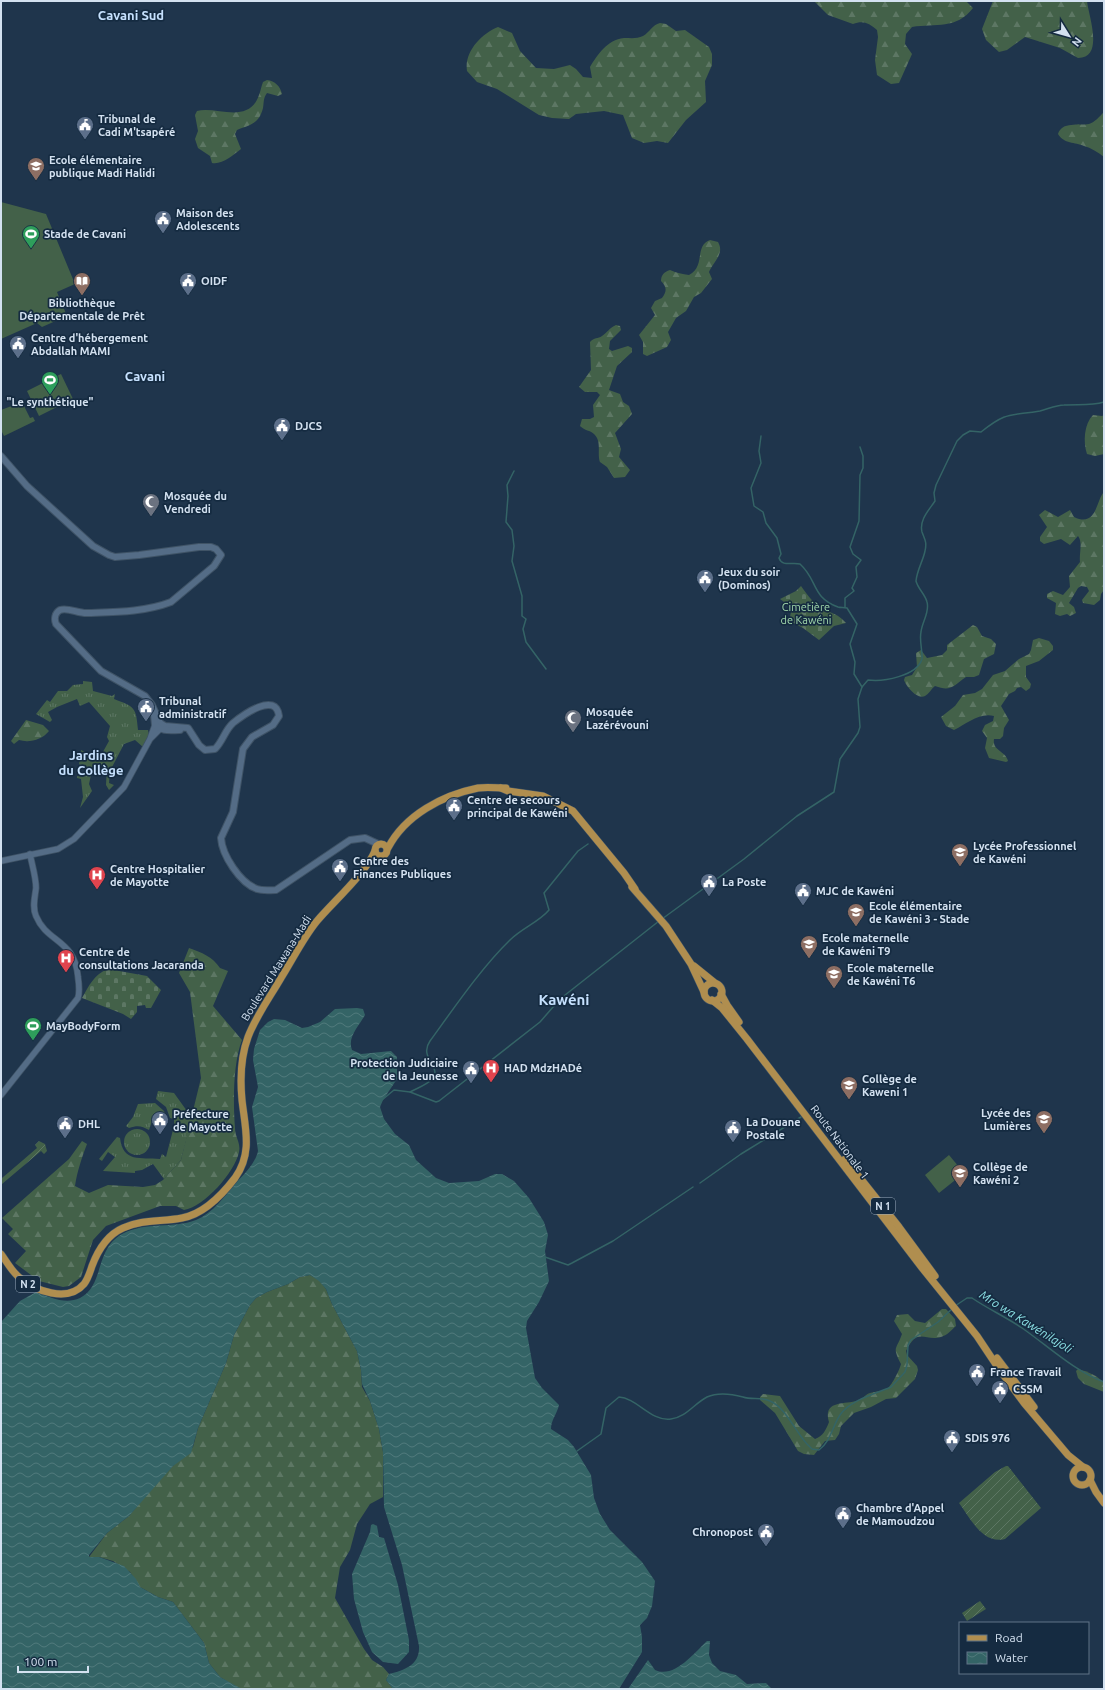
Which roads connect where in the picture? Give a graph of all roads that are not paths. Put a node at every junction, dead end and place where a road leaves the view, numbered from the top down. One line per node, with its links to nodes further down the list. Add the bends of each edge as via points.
1 (1, 456): 2 (main road, via 27,486 93,546 109,555 115,557 205,547 216,549 221,555 214,566 171,602 163,605 117,612 80,613 67,609 61,610 55,617 56,624 107,677 145,696 152,705)
2 (158, 726): 4 (main road, via 186,728 191,731 201,747 212,750 219,745 233,723 265,704 276,708 279,714 276,722 252,737 243,750 234,807 221,838 226,854 238,874 253,887 266,890 281,887 350,840 368,839); 6 (street, via 124,788 100,815 65,846)
3 (405, 826): 4 (main road); 5 (main road); 8 (main road, via 428,808 466,791 480,788 501,788 552,799 584,826 665,927)
4 (378, 848): 5 (main road, via 384,844); 5 (main road, via 385,855); 14 (main road, Boulevard Mawana-Madi / N 2, via 312,927 249,1034 242,1060 242,1098 247,1148 244,1162 234,1178 214,1200 194,1214 183,1218 132,1224 111,1235 97,1253 84,1284 78,1290 61,1295 30,1284 14,1272)
5 (388, 848)
6 (30, 854): 7 (street); 13 (street, via 35,877 35,914 45,929 66,946 75,958 79,994)
7 (1, 861)
8 (691, 964): 9 (main road); 10 (main road)
9 (715, 983): 10 (main road, via 708,984); 11 (main road, via 721,988)
10 (704, 992): 12 (main road, via 706,997)
11 (721, 994): 12 (main road, via 718,999); 15 (main road, Route Nationale 1 / N 1, via 726,1005 811,1118 899,1227)
12 (712, 1000): 15 (main road, Route Nationale 1 / N 1, via 747,1038 925,1272)
13 (1, 1095)
14 (1, 1254)
15 (950, 1301): 16 (main road, Route Nationale 1 / N 1, via 1024,1403)
16 (1068, 1455): 17 (main road, Route Nationale 1 / N 1); 18 (main road, Route Nationale 1 / N 1)
17 (1083, 1467): 18 (main road); 19 (main road, Route Nationale 1 / N 1, via 1089,1470 1091,1475)
18 (1074, 1472): 19 (main road, Route Nationale 1 / N 1, via 1076,1482)
19 (1088, 1482): 20 (main road, Route Nationale 1 / N 1)
20 (1104, 1503)

